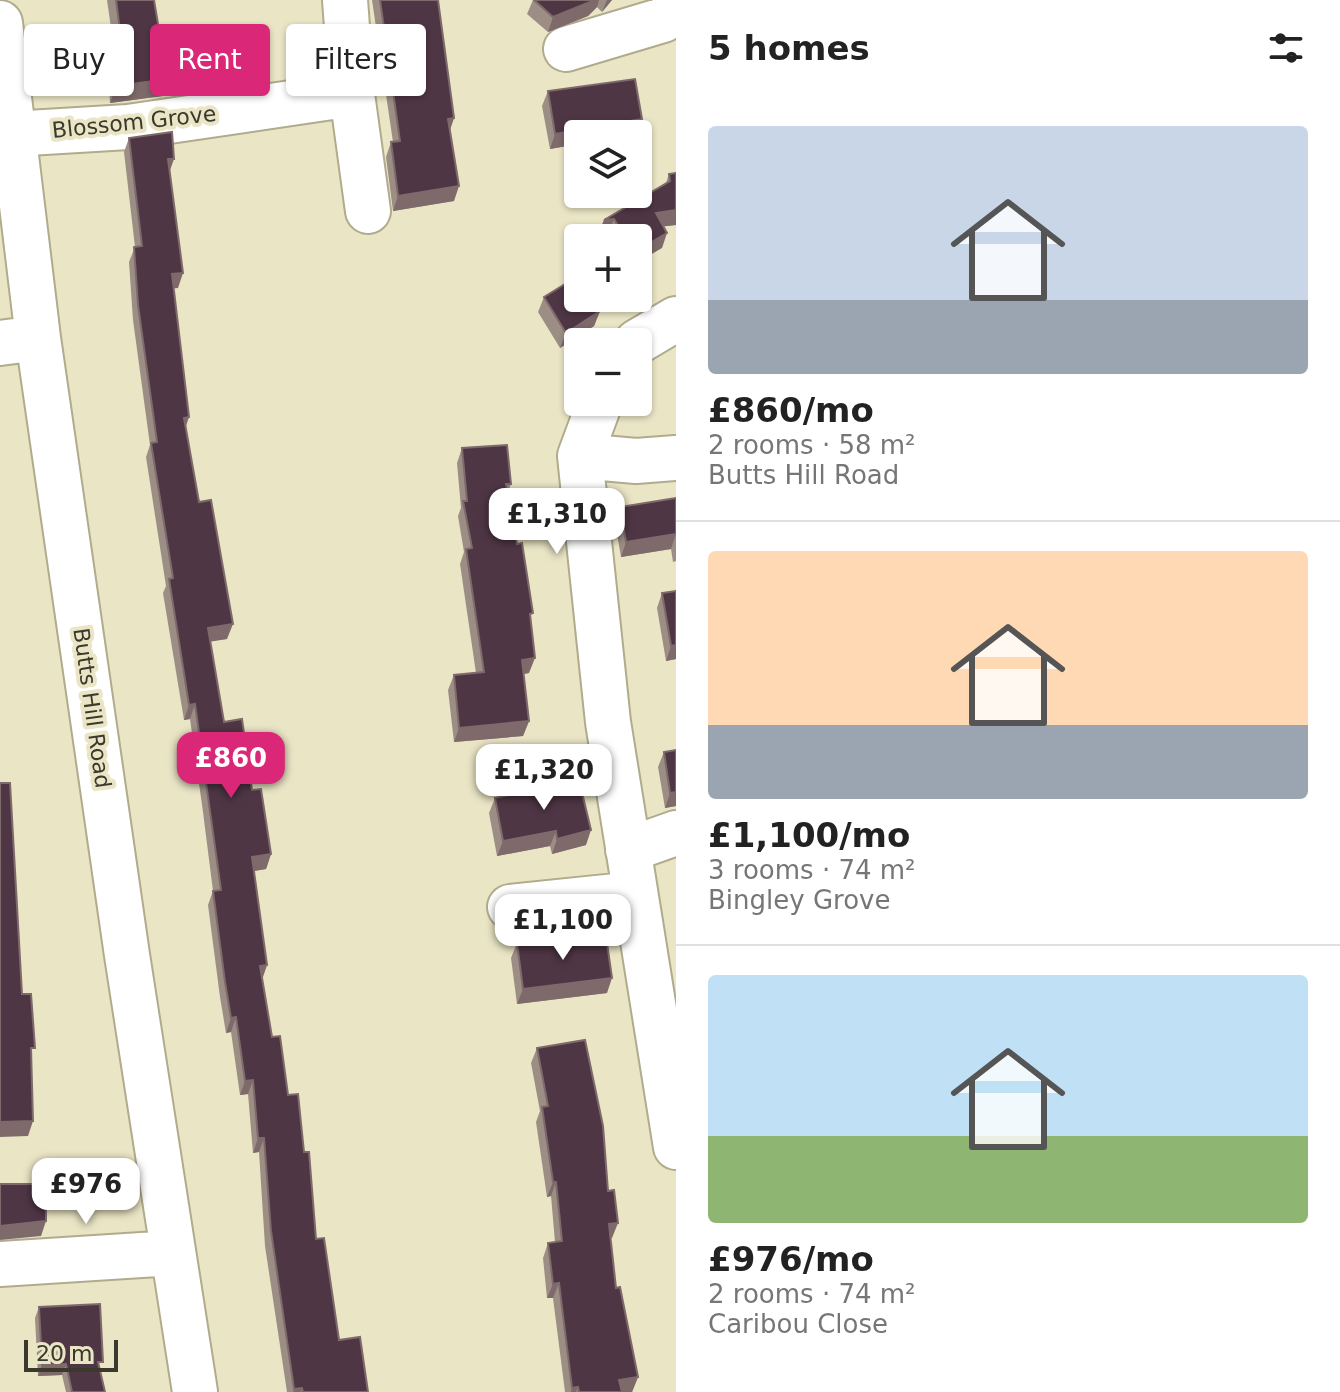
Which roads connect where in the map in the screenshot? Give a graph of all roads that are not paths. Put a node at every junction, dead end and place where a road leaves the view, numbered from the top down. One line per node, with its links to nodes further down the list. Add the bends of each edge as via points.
1 (345, 0): 4 (street)
2 (676, 10): 5 (street, via 663,20)
3 (0, 23): 8 (street, Butts Hill Road)
4 (347, 24)
5 (566, 49)
6 (338, 96): 8 (street, Blossom Grove, via 128,127)
7 (352, 96): 9 (street)
8 (11, 134): 12 (street, Butts Hill Road)
9 (368, 211)
10 (676, 319): 11 (street)
11 (652, 333)
12 (19, 340): 22 (street, Butts Hill Road)
13 (595, 416): 14 (street)
14 (580, 456): 15 (street); 17 (street, via 608,722)
15 (676, 458)
16 (676, 833): 17 (street)
17 (628, 850): 18 (street)
18 (635, 894): 19 (street); 20 (street)
19 (510, 907)
20 (671, 1082): 21 (street)
21 (676, 1147)
22 (173, 1253): 23 (street); 24 (street, Butts Hill Road)
23 (0, 1264)
24 (195, 1392)

